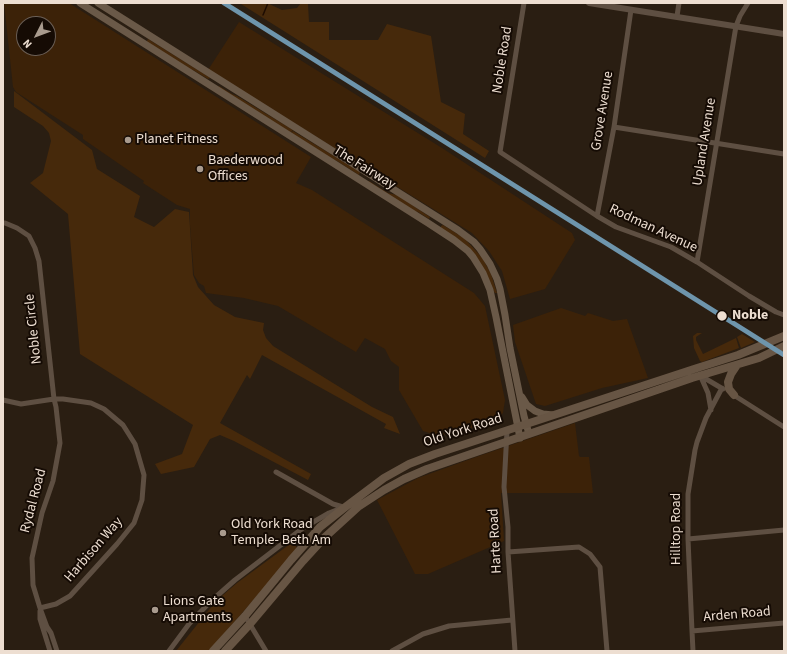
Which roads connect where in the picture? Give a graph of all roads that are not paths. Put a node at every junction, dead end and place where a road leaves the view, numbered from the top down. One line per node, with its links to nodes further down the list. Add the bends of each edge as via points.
1 (80, 3): 18 (main road, The Fairway)
2 (98, 3): 16 (main road, The Fairway)
3 (524, 3): 11 (street, Noble Road)
4 (589, 3): 7 (street)
5 (679, 3): 8 (street)
6 (748, 3): 9 (street, Upland Avenue)
7 (631, 10): 8 (street); 12 (street, Grove Avenue)
8 (677, 16): 9 (street)
9 (736, 26): 10 (street); 13 (street, Upland Avenue)
10 (784, 34)
11 (506, 120): 15 (street, Rodman Avenue, via 500,152)
12 (614, 128): 13 (street); 15 (street, Grove Avenue)
13 (717, 144): 14 (street); 19 (street, Upland Avenue)
14 (784, 154)
15 (597, 216): 19 (street, Rodman Avenue, via 616,227 671,247)
16 (440, 218): 18 (main road); 26 (main road, The Fairway, via 474,242 494,272 502,300)
17 (3, 223): 28 (street, Noble Circle, via 29,236 39,261)
18 (434, 227): 33 (main road, The Fairway, via 468,251 487,282)
19 (697, 262): 20 (street, Rodman Avenue)
20 (784, 315)
21 (784, 336): 24 (highway, Old York Road)
22 (784, 346): 23 (highway, Old York Road)
23 (737, 365): 24 (highway, Old York Road); 27 (highway, via 728,382)
24 (698, 372): 25 (street); 30 (street, via 708,393); 31 (highway, Old York Road); 36 (highway, Old York Road)
25 (722, 388): 27 (street); 30 (street, Hilltop Road)
26 (519, 390): 31 (main road, via 530,408); 32 (main road, The Fairway)
27 (734, 396): 34 (street)
28 (54, 399): 29 (street, via 21,404); 44 (street, Rydal Road, via 60,442 53,481 42,513 32,558 33,585); 44 (street, Harbison Way, via 91,403 104,409 123,425 135,444 144,475 142,500 134,523 70,596 56,604)
29 (3, 400)
30 (711, 410): 42 (street, Hilltop Road, via 695,450 688,494)
31 (553, 415): 32 (highway, Old York Road)
32 (526, 424): 33 (highway, Old York Road); 36 (main road, The Fairway)
33 (517, 427): 35 (highway, Old York Road); 37 (main road, The Fairway)
34 (784, 427)
35 (507, 430): 38 (street, Harte Road); 40 (highway, Old York Road, via 410,464 384,478)
36 (529, 434): 37 (highway, Old York Road)
37 (520, 438): 38 (highway, Old York Road)
38 (507, 442): 43 (street, Harte Road, via 504,487); 48 (highway, Old York Road, via 404,478 358,507 324,538)
39 (276, 472): 40 (street)
40 (344, 508): 45 (highway, Old York Road, via 320,527); 52 (street, via 329,513 303,528 235,580 189,624)
41 (784, 530): 42 (street)
42 (688, 540): 49 (street, Hilltop Road)
43 (508, 552): 46 (street, Harte Road); 58 (street, via 579,547 590,554 600,567)
44 (40, 608): 50 (street, Rydal Road, via 40,619); 51 (street, Rydal Road)
45 (245, 616): 48 (street); 53 (highway, Old York Road)
46 (512, 620): 56 (street, via 449,626 423,634); 57 (street, Harte Road)
47 (784, 623): 49 (street, Arden Road)
48 (250, 624): 54 (highway, Old York Road); 55 (street)
49 (692, 631): 59 (street, Hilltop Road)
50 (50, 650): 51 (street)
51 (57, 650)
52 (169, 651)
53 (213, 651)
54 (225, 651)
55 (266, 651)
56 (392, 651)
57 (515, 651)
58 (607, 651)
59 (694, 651)

